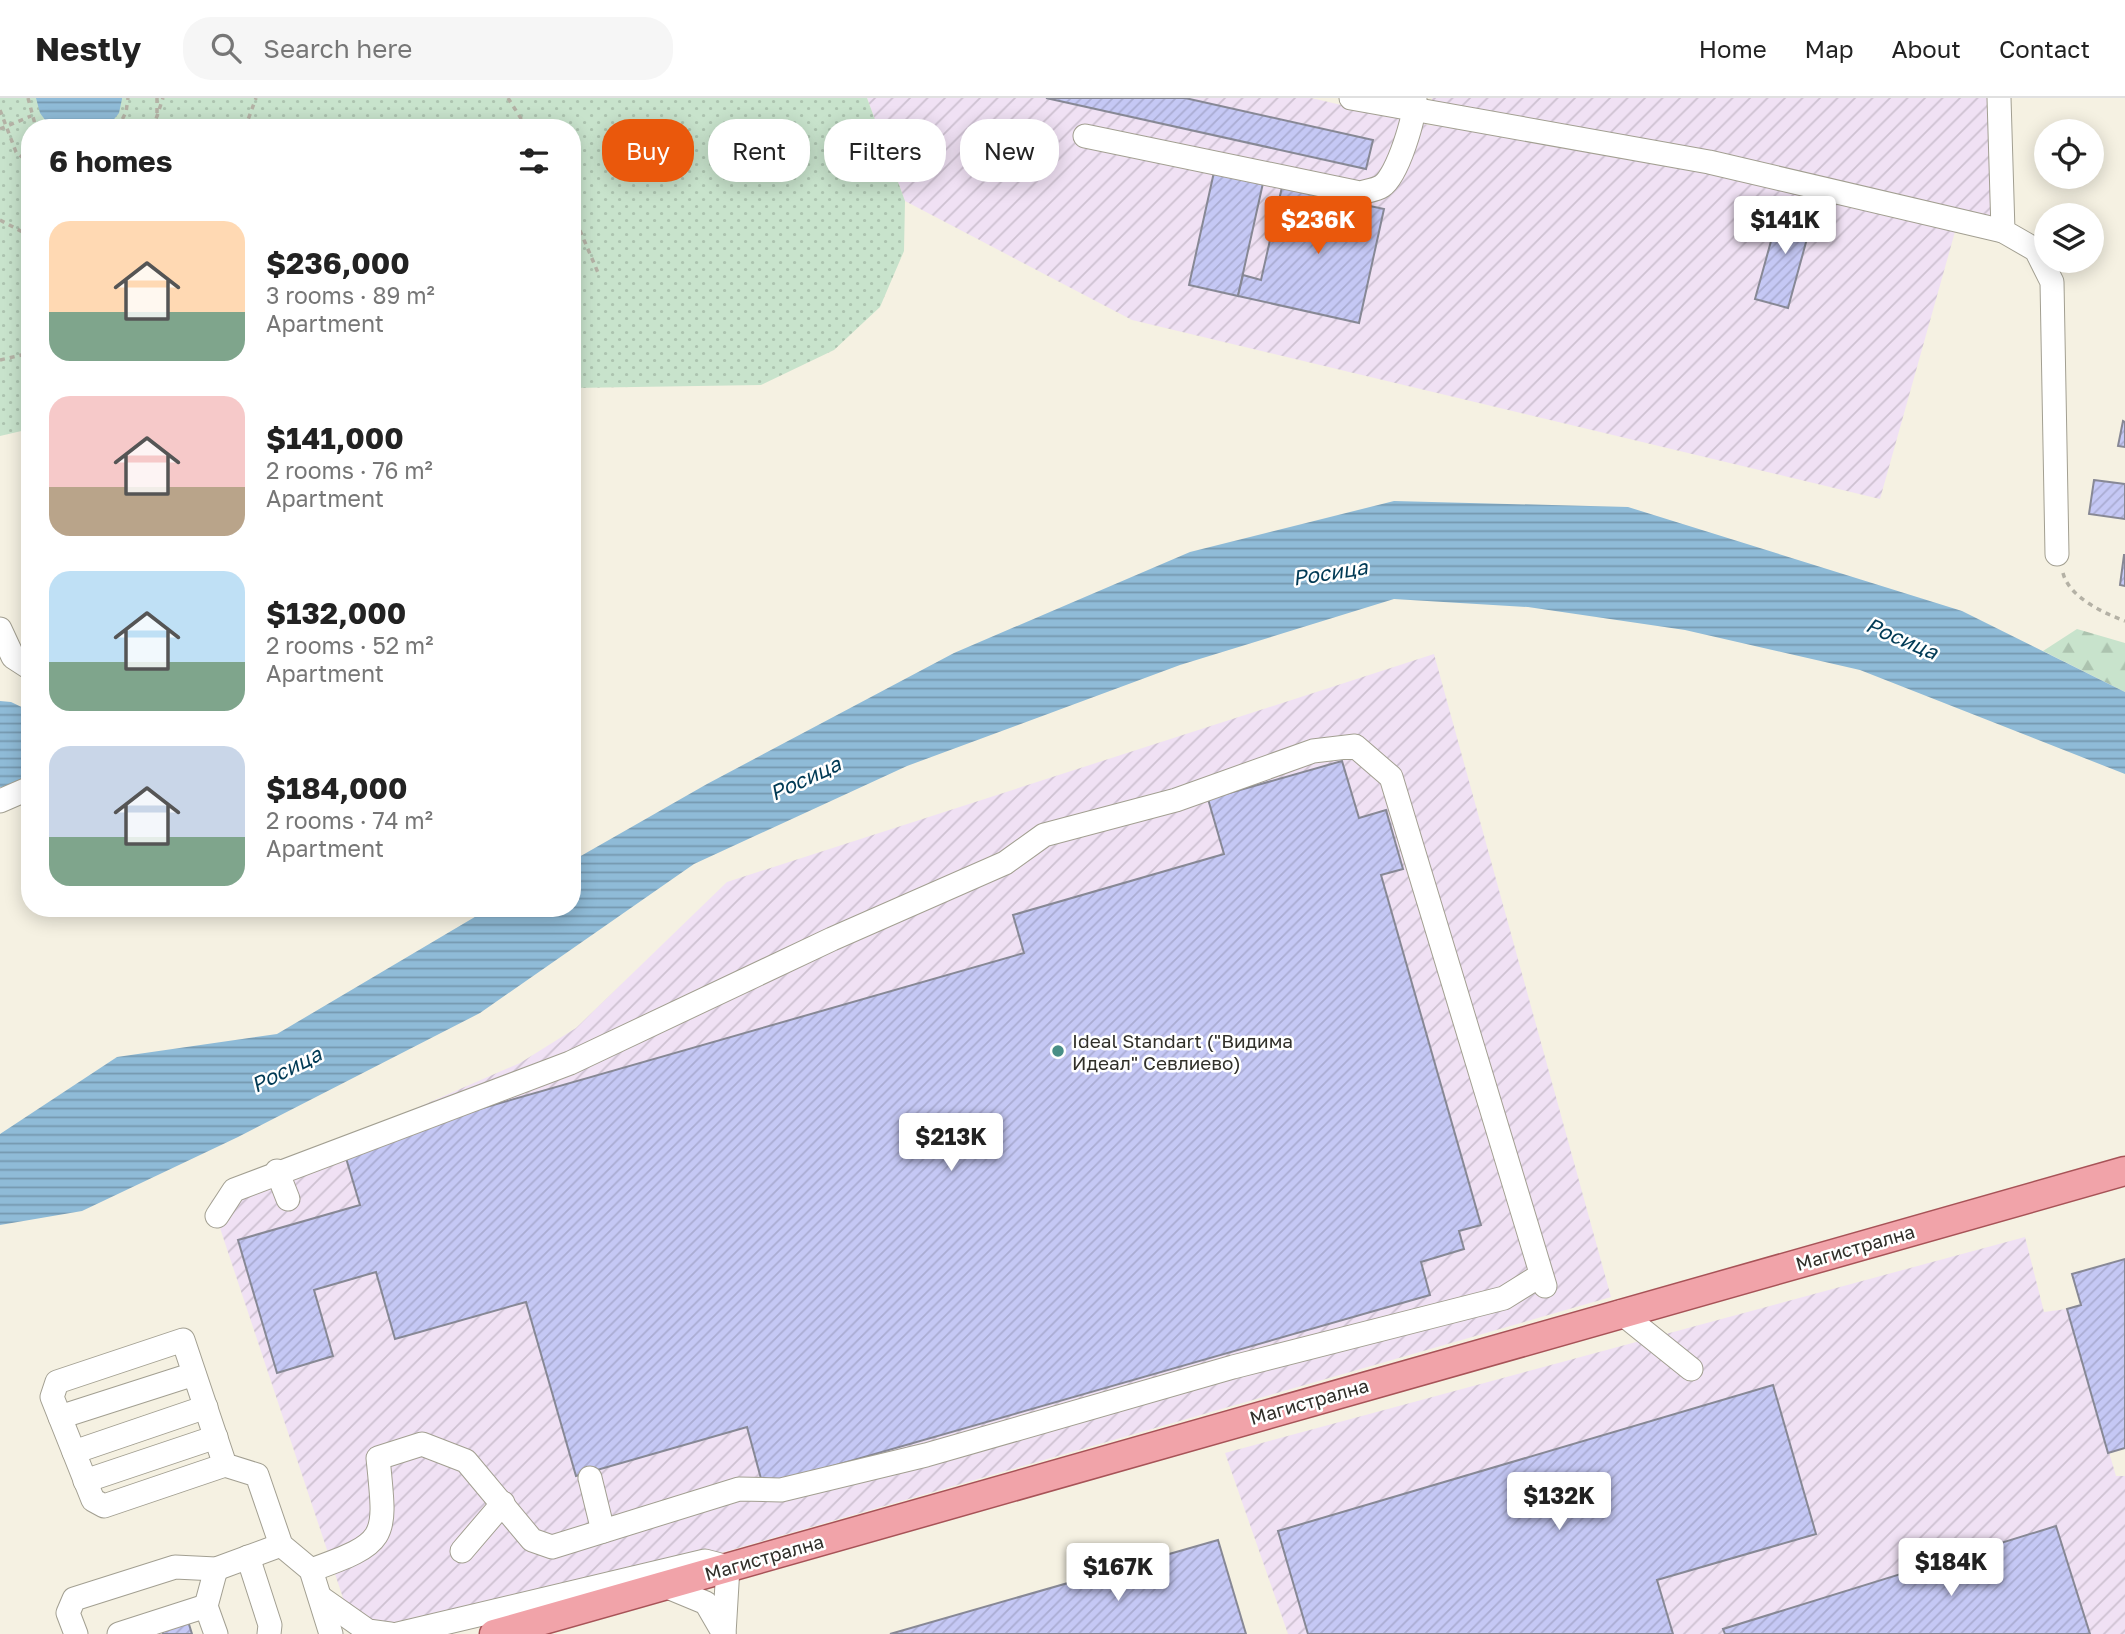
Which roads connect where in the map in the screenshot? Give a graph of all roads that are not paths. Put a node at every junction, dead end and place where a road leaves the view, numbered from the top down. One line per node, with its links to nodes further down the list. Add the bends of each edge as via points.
1 (1351, 98): 3 (street)
2 (2000, 98): 5 (street)
3 (1415, 104): 4 (street, via 1395,169 1382,186 1360,193); 5 (street, via 1709,162)
4 (1085, 136)
5 (2003, 231): 6 (street, via 2036,250 2052,282)
6 (2057, 554)
7 (0, 629): 8 (street, via 13,657)
8 (21, 662)
9 (21, 792): 10 (street)
10 (0, 801)
11 (277, 1171): 13 (street); 14 (street, via 234,1190); 26 (street, via 570,1063 1005,863 1044,835 1176,800 1313,751 1355,746 1391,776 1543,1280 1504,1297 1233,1367 926,1455 781,1490 739,1489)
12 (2125, 1171): 15 (main road, Магистрална)
13 (288, 1199)
14 (217, 1216)
15 (1620, 1312): 16 (street); 30 (main road, Магистрална)
16 (1691, 1369)
17 (194, 1374): 18 (street); 19 (street); 19 (street, via 183,1340 57,1382 52,1397)
18 (206, 1407): 20 (street); 21 (street)
19 (60, 1417): 21 (street)
20 (216, 1437): 22 (street); 24 (street)
21 (74, 1452): 24 (street)
22 (225, 1465): 24 (street, via 104,1506 93,1500); 27 (street, via 257,1475)
23 (590, 1478): 26 (street)
24 (85, 1481)
25 (503, 1503): 26 (street, via 531,1540 552,1547); 28 (street); 32 (street, via 466,1461 422,1444 378,1458 383,1524 371,1544)
26 (603, 1531)
27 (281, 1545): 29 (street); 32 (street)
28 (463, 1551)
29 (248, 1557): 31 (street); 39 (street)
30 (728, 1567): 33 (main road, Магистрална); 42 (street, via 705,1561); 44 (street)
31 (216, 1569): 35 (street); 36 (street, via 175,1567 74,1599 68,1613)
32 (311, 1570): 34 (street)
33 (665, 1586): 43 (main road, Магистрална); 44 (street, via 706,1603)
34 (321, 1598): 40 (street); 41 (street, via 368,1631)
35 (206, 1605): 37 (street); 38 (street)
36 (76, 1634)
37 (119, 1634)
38 (216, 1634)
39 (269, 1634)
40 (331, 1634)
41 (390, 1634)
42 (398, 1634)
43 (494, 1634)
44 (724, 1634)

